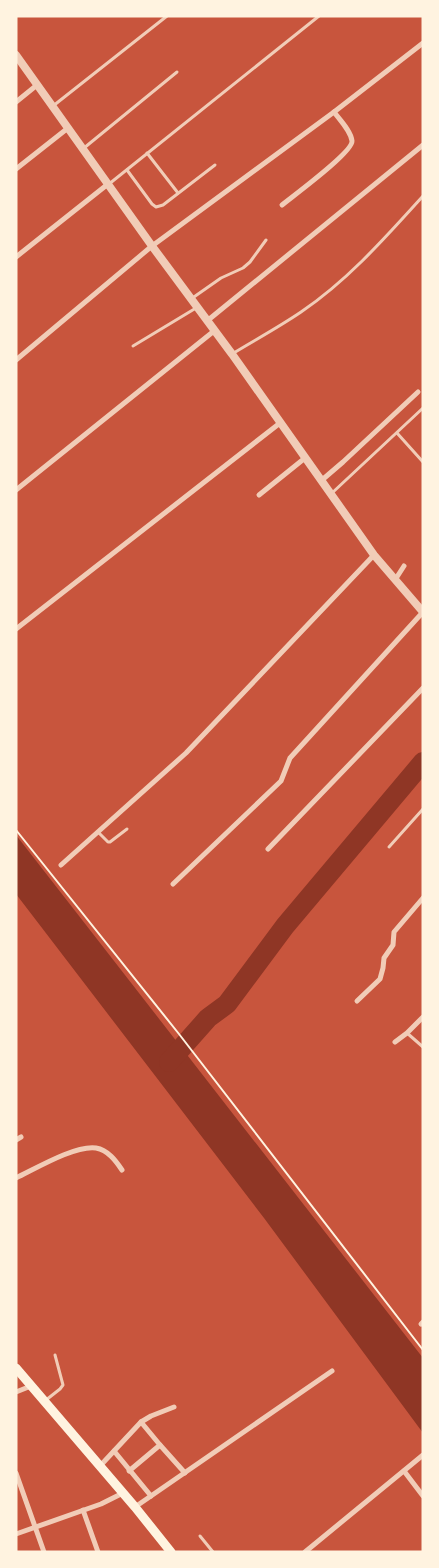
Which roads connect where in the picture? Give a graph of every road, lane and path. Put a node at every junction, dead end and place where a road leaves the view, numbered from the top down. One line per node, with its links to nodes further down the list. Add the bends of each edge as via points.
1 (167, 16): 8 (lane)
2 (319, 16): 13 (lane)
3 (423, 43): 9 (street)
4 (16, 55): 6 (street)
5 (177, 72): 12 (lane)
6 (37, 85): 7 (street); 8 (street)
7 (16, 102)
8 (53, 107): 10 (street)
9 (334, 112): 20 (street, via 348,131 352,146); 22 (street)
10 (68, 128): 12 (street); 15 (street)
11 (423, 145): 26 (street)
12 (84, 149): 17 (street)
13 (147, 153): 16 (lane); 18 (lane)
14 (215, 165): 18 (lane)
15 (16, 169)
16 (126, 170): 17 (lane); 18 (lane, via 156,207)
17 (108, 184): 22 (street); 23 (street)
18 (178, 193)
19 (423, 196): 29 (lane, via 362,262 327,292 301,312)
20 (282, 205)
21 (266, 240): 24 (lane, via 243,268 221,278)
22 (152, 246): 24 (street); 30 (street)
23 (16, 257)
24 (191, 299): 25 (street)
25 (197, 308): 26 (street); 28 (lane)
26 (207, 321): 27 (street)
27 (214, 331): 29 (street); 38 (street)
28 (133, 346)
29 (232, 354): 33 (street)
30 (16, 360)
31 (418, 392): 37 (street)
32 (423, 408): 34 (lane)
33 (280, 423): 35 (street); 45 (street)
34 (397, 433): 36 (lane); 39 (lane)
35 (305, 458): 37 (street); 40 (street)
36 (423, 462)
37 (322, 480): 39 (street)
38 (16, 490)
39 (331, 494): 41 (street)
40 (259, 495)
41 (374, 555): 43 (street); 50 (street, via 186,753)
42 (404, 566): 43 (street)
43 (394, 580): 44 (street)
44 (423, 612): 54 (street, via 290,758 281,781)
45 (16, 629)
46 (423, 688): 52 (street)
47 (423, 809): 51 (lane)
48 (128, 829): 50 (lane, via 110,842)
49 (16, 830): 63 (path, via 195,1054)
50 (98, 831): 53 (street)
51 (390, 847)
52 (268, 849)
53 (61, 865)
54 (173, 884)
55 (423, 898): 56 (street, via 394,932 393,945 384,958 380,979)
56 (357, 1001)
57 (423, 1017): 58 (street)
58 (407, 1033): 59 (street); 60 (lane)
59 (395, 1042)
60 (423, 1047)
61 (122, 1170): 62 (street, via 115,1159 96,1148 68,1154)
62 (16, 1178)
63 (423, 1350)
64 (55, 1355): 69 (lane, via 63,1384)
65 (16, 1368): 67 (main road)
66 (332, 1371): 79 (street)
67 (31, 1386): 68 (street); 69 (main road)
68 (16, 1392)
69 (44, 1402): 75 (main road)
70 (174, 1408): 71 (street)
71 (141, 1422): 72 (street); 73 (street)
72 (160, 1445): 76 (street); 79 (street)
73 (114, 1451): 75 (street); 76 (street)
74 (422, 1456): 77 (street)
75 (100, 1466): 80 (main road)
76 (129, 1470): 81 (street)
77 (404, 1471): 82 (street); 92 (street)
78 (16, 1473): 85 (street)
79 (185, 1473): 81 (street)
80 (123, 1493): 83 (main road); 84 (street)
81 (151, 1496): 83 (street)
82 (423, 1496)
83 (135, 1506): 90 (main road)
84 (83, 1510): 85 (street); 89 (street)
85 (35, 1528): 86 (street); 88 (street)
86 (16, 1534)
87 (200, 1536): 91 (lane)
88 (44, 1552)
89 (98, 1552)
90 (171, 1552)
91 (213, 1552)
92 (306, 1552)

